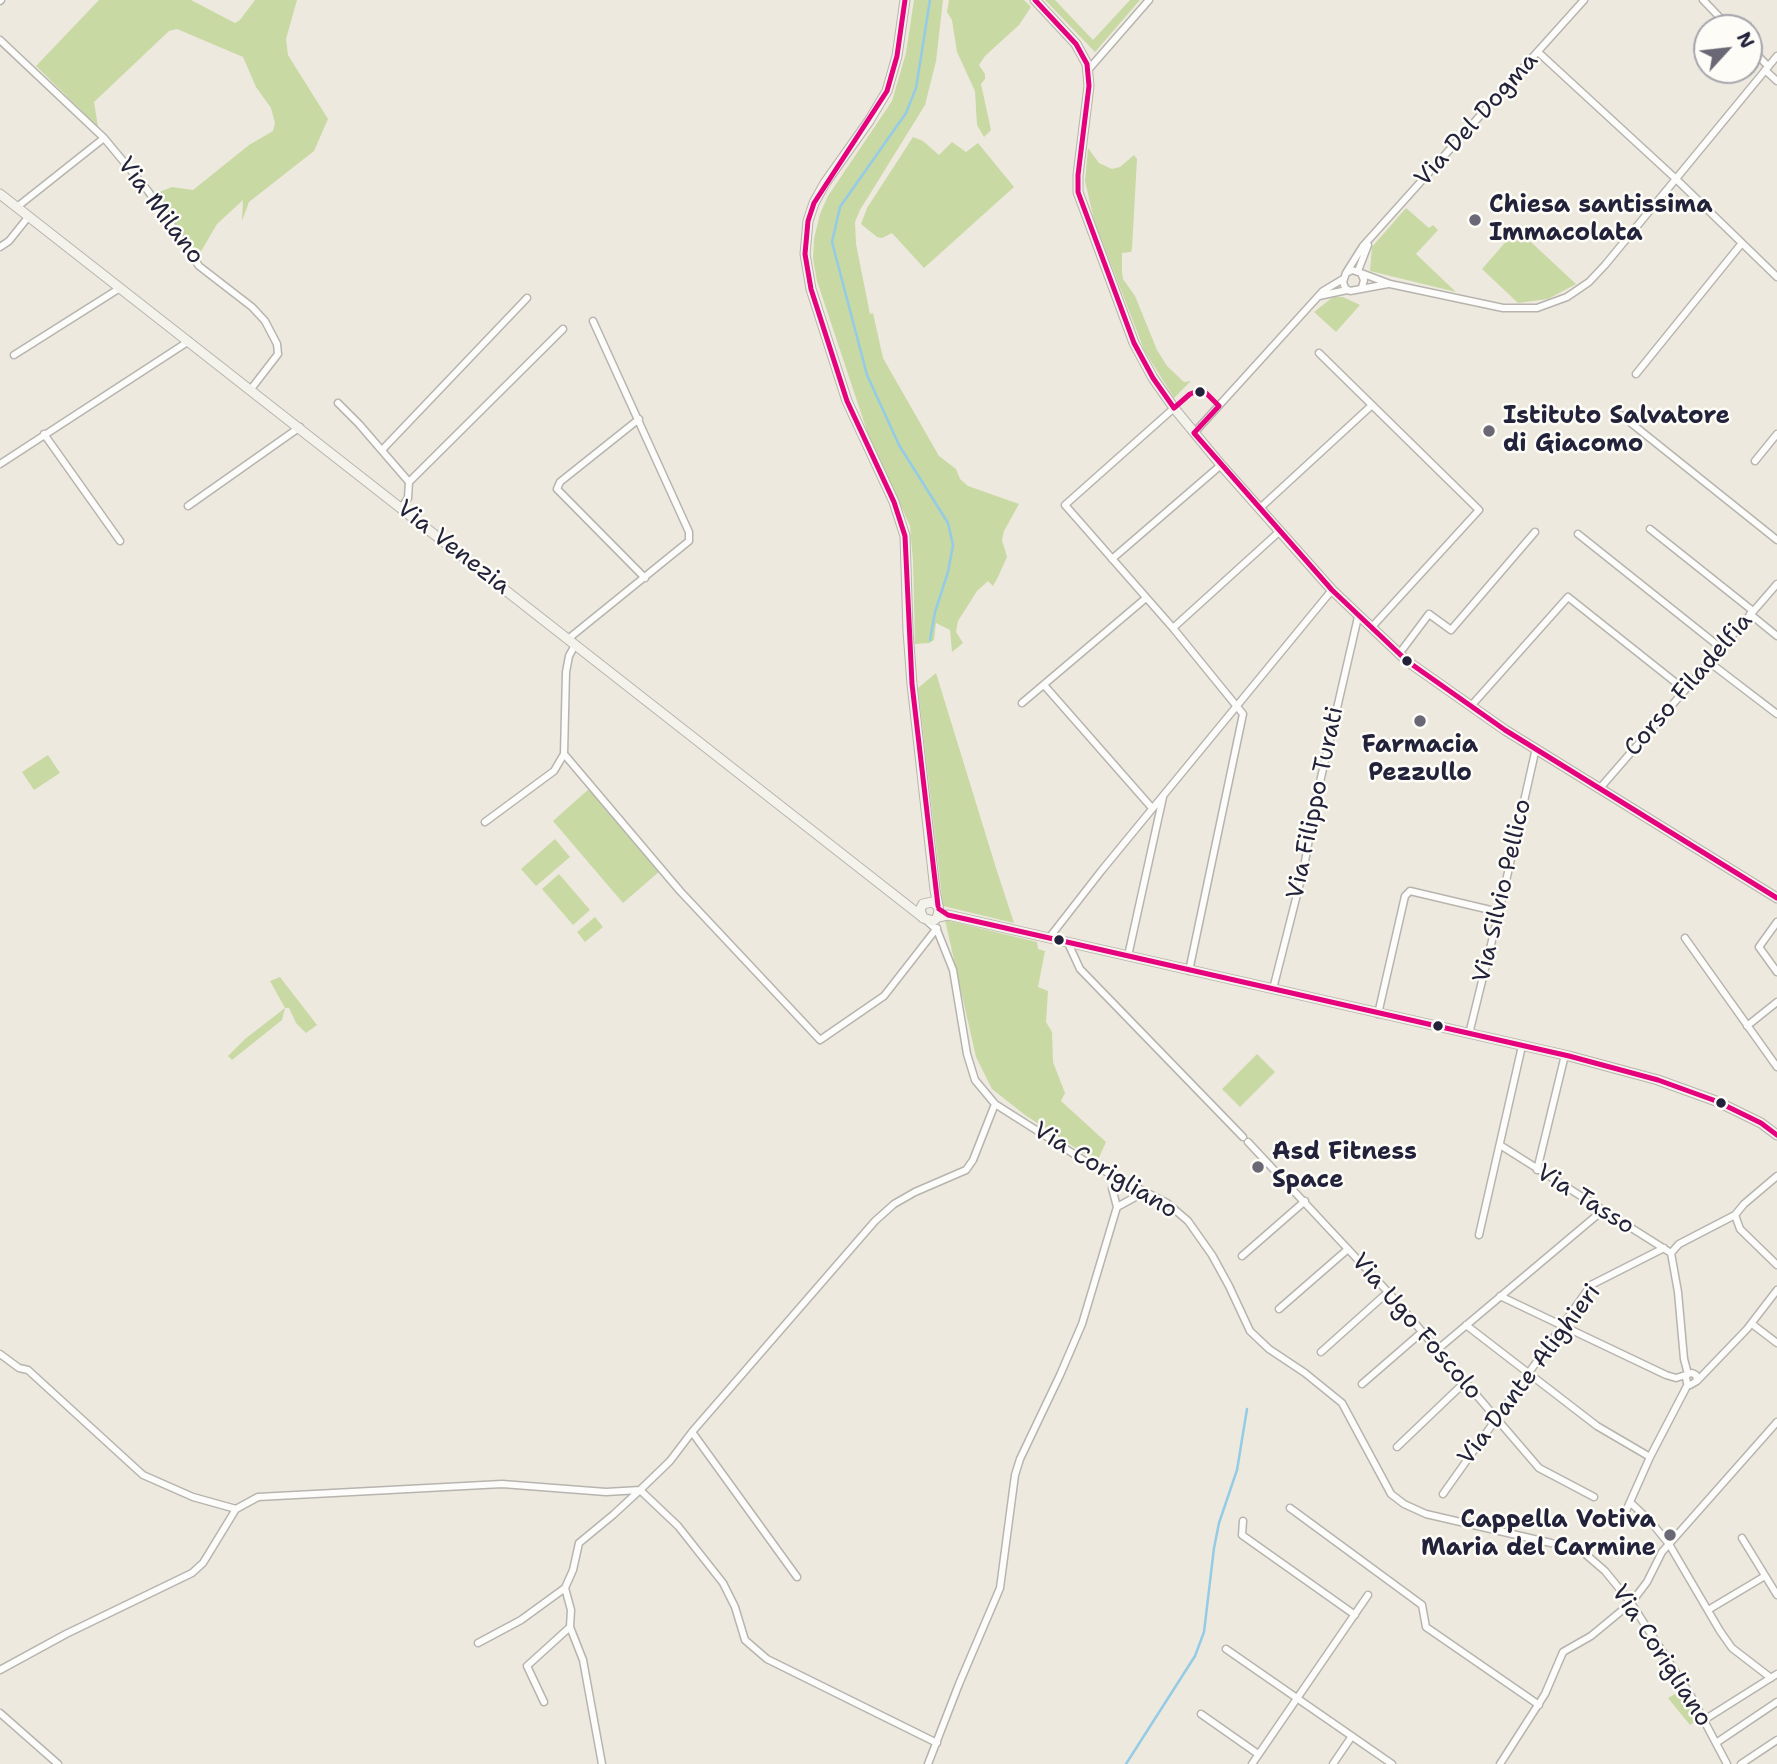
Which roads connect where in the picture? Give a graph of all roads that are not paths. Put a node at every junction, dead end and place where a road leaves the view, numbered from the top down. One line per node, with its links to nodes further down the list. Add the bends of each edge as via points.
1 (905, 0): 89 (street, via 887,92 814,203 805,254 811,289 847,401 905,536 908,631)
2 (1035, 0): 12 (street, via 1076,44)
3 (1149, 0): 12 (street)
4 (1584, 0): 8 (street, Via Del Dogma)
5 (1703, 0): 6 (street)
6 (1716, 14)
7 (0, 40): 14 (street, Via Milano)
8 (1538, 51): 15 (street); 19 (street, Via Del Dogma)
9 (1777, 55): 11 (street)
10 (1763, 63): 11 (street)
11 (1767, 68): 13 (street); 15 (street)
12 (1088, 70): 40 (street, via 1077,175 1081,203 1134,343)
13 (1777, 81)
14 (104, 138): 17 (street); 37 (street, Via Milano, via 148,191 199,266 252,307 273,332 278,354)
15 (1675, 178): 20 (street); 25 (street, via 1589,282 1567,298 1537,308 1503,308)
16 (0, 194): 17 (street, Via Venezia)
17 (17, 207): 18 (street, Via Venezia)
18 (29, 216): 21 (street); 27 (street, Via Venezia)
19 (1370, 241): 22 (street); 23 (street, Via Del Dogma)
20 (1742, 243): 24 (street); 36 (street)
21 (0, 247)
22 (1360, 272): 23 (street, via 1352,270); 25 (street); 26 (street)
23 (1344, 276): 28 (street); 29 (street)
24 (1776, 276)
25 (1390, 284): 26 (street)
26 (1362, 287): 28 (street)
27 (120, 288): 33 (street, Via Venezia); 35 (street)
28 (1348, 290): 29 (street)
29 (1319, 296): 44 (street)
30 (527, 298): 47 (street)
31 (593, 321): 42 (street)
32 (563, 329): 51 (street)
33 (189, 341): 37 (street, Via Venezia); 45 (street)
34 (1320, 353): 39 (street)
35 (14, 355)
36 (1636, 374)
37 (251, 389): 43 (street, Via Venezia)
38 (338, 403): 47 (street)
39 (1371, 405): 54 (street); 69 (street, via 1479,510)
40 (1174, 408): 44 (street); 61 (street, via 1065,505)
41 (1621, 415): 59 (street)
42 (639, 419): 62 (street, via 689,532 686,545); 62 (street, via 557,489)
43 (300, 427): 52 (street); 53 (street, Via Venezia)
44 (1194, 433): 50 (street)
45 (44, 434): 49 (street); 60 (street)
46 (1777, 434): 48 (street)
47 (382, 450): 51 (street)
48 (1755, 461)
49 (0, 464)
50 (1221, 465): 54 (street); 61 (street)
51 (410, 482): 53 (street)
52 (188, 506)
53 (402, 507): 71 (street, Via Venezia)
54 (1259, 509): 56 (street)
55 (1650, 528): 66 (street)
56 (1280, 531): 64 (street); 68 (street)
57 (1535, 532): 73 (street, via 1451,630 1429,614)
58 (1578, 534): 72 (street)
59 (1777, 540)
60 (120, 541)
61 (1112, 559): 65 (street)
62 (645, 578): 71 (street)
63 (1777, 584): 66 (street, Corso Filadelfia)
64 (1332, 590): 67 (street); 78 (street)
65 (1146, 598): 68 (street); 75 (street)
66 (1751, 613): 70 (street); 72 (street, Corso Filadelfia)
67 (1359, 617): 69 (street); 100 (street, Via Filippo Turati)
68 (1173, 628): 78 (street)
69 (1371, 628): 73 (street)
70 (1777, 636)
71 (572, 642): 82 (street, via 566,672); 88 (street, Via Venezia)
72 (1721, 649): 74 (street, Corso Filadelfia)
73 (1399, 654): 79 (street)
74 (1709, 662): 76 (street, Corso Filadelfia); 80 (street)
75 (1045, 685): 77 (street); 85 (street)
76 (1685, 690): 79 (street, via 1568,597); 83 (street, Corso Filadelfia)
77 (1023, 703)
78 (1237, 704): 84 (street); 98 (street, via 1243,719)
79 (1471, 706): 81 (street)
80 (1777, 714)
81 (1535, 748): 83 (street); 90 (street, Via Silvio Pellico)
82 (565, 754): 86 (street, via 554,771); 93 (street, via 680,891 820,1040 884,996)
83 (1601, 787): 87 (street)
84 (1163, 795): 85 (street); 97 (street)
85 (1152, 808): 94 (street)
86 (485, 822)
87 (1777, 898)
88 (904, 903): 89 (street); 91 (street, Via Venezia)
89 (936, 910): 91 (street); 91 (street, via 921,907); 93 (street); 94 (street)
90 (1499, 912): 102 (street, via 1410,891 1405,895); 104 (street, Via Silvio Pellico)
91 (924, 918): 93 (street)
92 (1777, 922): 99 (street, via 1759,947)
93 (937, 930): 108 (street, Via Corigliano, via 953,970 975,1080)
94 (1046, 938): 96 (street)
95 (1685, 938): 103 (street)
96 (1068, 943): 97 (street); 115 (street, Via Ugo Foscolo, via 1080,969)
97 (1128, 956): 98 (street)
98 (1189, 971): 100 (street)
99 (1777, 972)
100 (1273, 989): 102 (street)
101 (1777, 1002): 103 (street)
102 (1378, 1014): 104 (street)
103 (1747, 1026): 107 (street)
104 (1469, 1034): 105 (street)
105 (1522, 1046): 106 (street); 110 (street)
106 (1565, 1055): 109 (street, via 1716,1101); 111 (street)
107 (1777, 1067)
108 (995, 1104): 143 (street, via 966,1170 915,1192 875,1221); 161 (street, Via Corigliano, via 1085,1161 1167,1203 1188,1221 1224,1275 1250,1331 1342,1403 1397,1499 1426,1514 1583,1552)
109 (1777, 1135)
110 (1500, 1145): 111 (street, Via Tasso); 119 (street)
111 (1537, 1170): 117 (street, Via Tasso)
112 (1777, 1176): 118 (street)
113 (1112, 1188): 116 (street)
114 (1139, 1195): 116 (street)
115 (1305, 1200): 121 (street, Via Ugo Foscolo); 123 (street)
116 (1117, 1207): 178 (street, via 1073,1347 1020,1459 1000,1588)
117 (1602, 1211): 120 (street, Via Tasso); 127 (street)
118 (1735, 1215): 122 (street, via 1679,1244); 124 (street, via 1740,1229)
119 (1479, 1235)
120 (1664, 1248): 122 (street, Via Tasso); 129 (street, Via Dante Alighieri, via 1591,1285)
121 (1348, 1249): 126 (street, Via Ugo Foscolo); 128 (street)
122 (1671, 1253): 138 (street)
123 (1242, 1256)
124 (1777, 1265)
125 (1777, 1290): 130 (street)
126 (1388, 1292): 132 (street, Via Ugo Foscolo); 135 (street)
127 (1500, 1296): 129 (street); 131 (street)
128 (1279, 1309)
129 (1561, 1324): 137 (street, Via Dante Alighieri); 138 (street, via 1666,1375)
130 (1752, 1324): 133 (street); 138 (street, via 1693,1385)
131 (1466, 1325): 134 (street); 137 (street)
132 (1422, 1332): 134 (street, Via Ugo Foscolo); 140 (street)
133 (1777, 1343)
134 (1438, 1349): 139 (street, Via Ugo Foscolo)
135 (1321, 1352)
136 (0, 1354): 151 (street, via 28,1370 143,1475)
137 (1527, 1373): 141 (street, Via Dante Alighieri); 145 (street, via 1597,1426)
138 (1687, 1379): 145 (street)
139 (1464, 1382): 141 (street, Via Ugo Foscolo); 144 (street)
140 (1362, 1384)
141 (1496, 1418): 147 (street, Via Dante Alighieri); 148 (street, Via Ugo Foscolo, via 1539,1468)
142 (1777, 1422): 155 (street)
143 (692, 1432): 146 (street); 157 (street)
144 (1397, 1447)
145 (1650, 1457): 149 (street)
146 (640, 1490): 151 (street, via 456,1485 275,1494); 158 (street, via 579,1543); 178 (street, via 678,1526 723,1583 745,1640 767,1659)
147 (1443, 1494)
148 (1594, 1497)
149 (1631, 1503): 152 (street); 155 (street)
150 (1290, 1508): 172 (street, via 1422,1605 1426,1627)
151 (236, 1509): 167 (street, via 192,1573)
152 (1626, 1511)
153 (1243, 1521): 163 (street, via 1242,1535)
154 (1742, 1538): 156 (street)
155 (1669, 1544): 161 (street); 162 (street)
156 (1765, 1576): 160 (street); 162 (street)
157 (797, 1577)
158 (565, 1588): 164 (street); 165 (street, via 521,1620)
159 (1368, 1595): 163 (street)
160 (1777, 1595)
161 (1631, 1602): 172 (street, via 1591,1636 1563,1652); 175 (street, Via Corigliano)
162 (1708, 1610): 168 (street, via 1732,1647)
163 (1354, 1615): 169 (street)
164 (570, 1627): 170 (street, via 527,1666); 182 (street, via 583,1660)
165 (478, 1643)
166 (1226, 1649): 169 (street)
167 (0, 1671)
168 (1774, 1676): 175 (street)
169 (1298, 1698): 176 (street); 180 (street)
170 (544, 1702)
171 (1777, 1702): 179 (street)
172 (1538, 1705): 187 (street)
173 (0, 1713): 181 (street)
174 (1201, 1714): 180 (street)
175 (1704, 1720): 179 (street, Via Corigliano)
176 (1352, 1736): 185 (street); 186 (street)
177 (1777, 1740): 189 (street)
178 (937, 1743): 183 (street)
179 (1716, 1743): 188 (street, Via Corigliano)
180 (1258, 1754): 184 (street)
181 (58, 1764)
182 (602, 1764)
183 (928, 1764)
184 (1252, 1764)
185 (1333, 1764)
186 (1392, 1764)
187 (1500, 1764)
188 (1727, 1764)
189 (1741, 1764)

